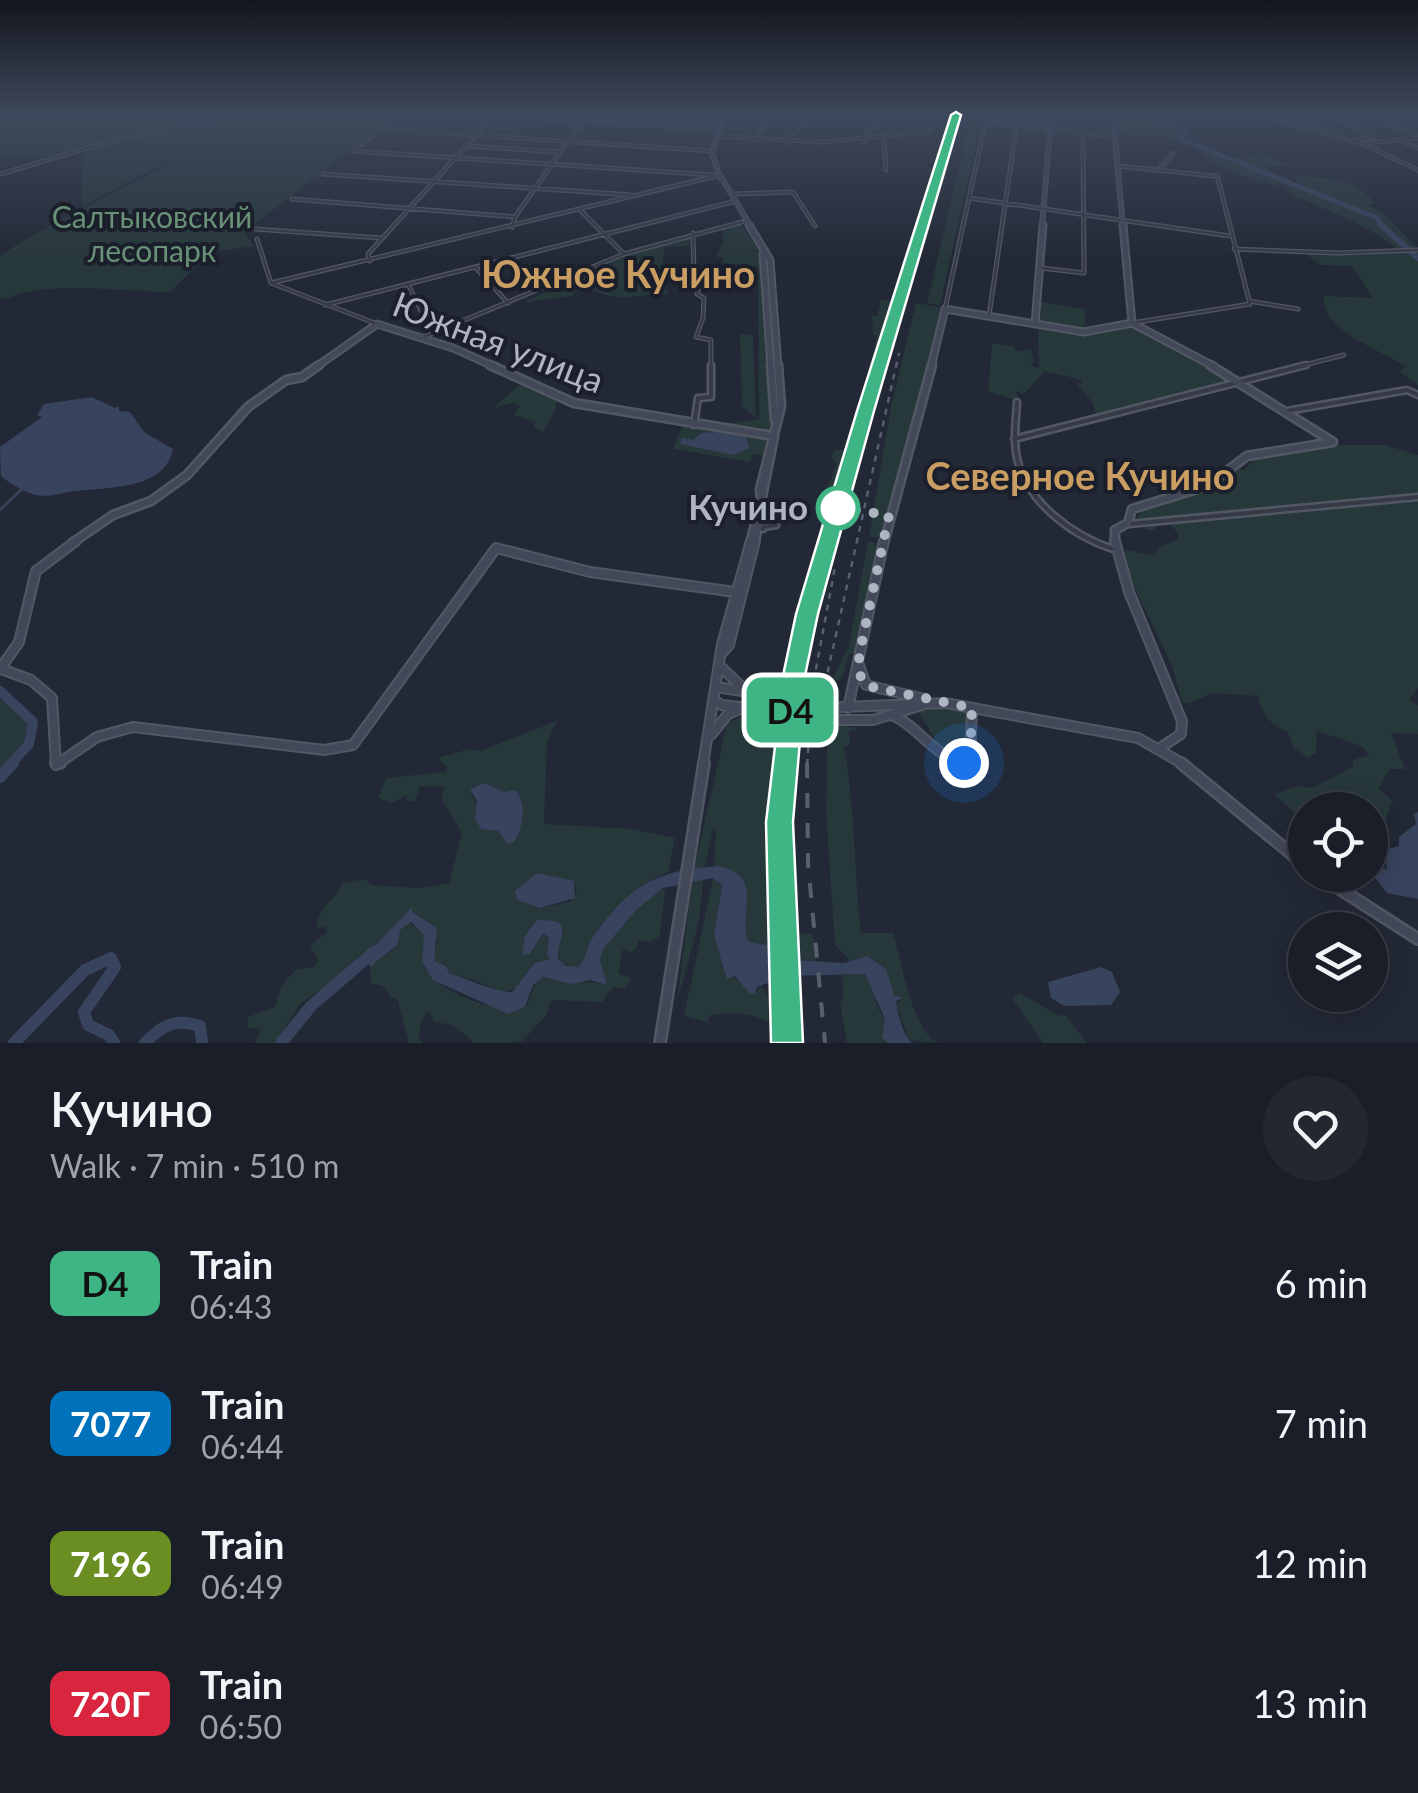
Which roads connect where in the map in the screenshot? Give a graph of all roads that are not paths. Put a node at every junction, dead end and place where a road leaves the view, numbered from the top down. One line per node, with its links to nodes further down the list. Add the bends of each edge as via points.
1 (36, 164): 15 (street)
2 (450, 164): 18 (street)
3 (547, 164): 4 (street)
4 (552, 164): 17 (street); 19 (street)
5 (716, 164): 17 (street)
6 (886, 164): 13 (street)
7 (977, 164): 22 (street)
8 (1011, 164): 25 (street)
9 (1047, 164): 27 (street)
10 (1083, 164): 29 (street)
11 (1165, 164): 14 (street)
12 (1119, 166): 14 (street); 31 (street)
13 (886, 170)
14 (1160, 170): 38 (street, via 1216,176)
15 (0, 174)
16 (322, 174): 18 (street)
17 (720, 176): 20 (street); 21 (street); 24 (street)
18 (433, 182): 19 (street); 26 (street)
19 (535, 189): 21 (street); 30 (street)
20 (732, 194): 33 (street, via 793,192); 61 (street, via 770,260)
21 (638, 196): 28 (street)
22 (969, 198): 25 (street); 53 (street)
23 (292, 199): 26 (street)
24 (732, 202): 32 (street); 37 (street)
25 (1005, 204): 27 (street); 55 (street)
26 (410, 208): 30 (street); 39 (street)
27 (1044, 209): 29 (street); 47 (street)
28 (580, 210): 34 (street); 37 (street)
29 (1084, 215): 31 (street); 47 (street, via 1084,274)
30 (515, 217): 34 (street)
31 (1124, 220): 38 (street); 56 (street)
32 (742, 222): 36 (street); 61 (street, via 766,260)
33 (815, 226)
34 (512, 227): 45 (street)
35 (254, 229): 39 (street)
36 (693, 233): 44 (street); 67 (street, via 697,294 704,298 696,338 711,340 712,372 712,397 698,398)
37 (604, 234): 44 (street); 46 (street)
38 (1230, 236): 41 (street)
39 (382, 238): 45 (street, via 367,255)
40 (256, 239): 48 (street)
41 (1234, 249): 42 (street); 50 (street)
42 (1404, 250): 43 (street)
43 (1418, 250)
44 (624, 254): 51 (street)
45 (370, 261): 48 (street)
46 (475, 267): 49 (street); 51 (street)
47 (1040, 268): 58 (street)
48 (271, 284): 52 (street, Южная улица)
49 (408, 284): 52 (street); 59 (street)
50 (1249, 303): 54 (street); 56 (street)
51 (508, 304): 59 (street)
52 (325, 305): 57 (street, Южная улица)
53 (945, 308): 55 (street); 77 (street)
54 (1298, 308)
55 (989, 316): 58 (street)
56 (1132, 323): 58 (street, via 1088,332); 63 (street)
57 (377, 324): 60 (street, Южная улица); 79 (street, via 248,407 188,475 141,506 113,515 41,565 19,642)
58 (1036, 324)
59 (432, 334): 60 (street)
60 (417, 339): 67 (street, Южная улица, via 454,348 568,401)
61 (774, 347): 68 (street)
62 (1344, 355): 63 (street)
63 (1240, 380): 66 (street); 69 (street)
64 (1418, 395): 66 (street, via 1406,390)
65 (1018, 402): 69 (street)
66 (1288, 410): 72 (street, via 1333,442 1247,456 1207,486 1132,509)
67 (694, 425): 68 (street, Южная улица)
68 (773, 436): 71 (street)
69 (1014, 439): 74 (street, via 1021,473 1051,510 1078,536)
70 (1418, 497): 72 (street)
71 (763, 504): 73 (street); 73 (street, via 778,520); 75 (street)
72 (1126, 524): 74 (street, via 1114,532)
73 (760, 529): 76 (street)
74 (1114, 549): 92 (street, via 1182,721 1181,734)
75 (735, 592): 76 (street); 79 (street, via 590,572 496,548 353,745 324,750 134,726 97,737 56,765 50,694)
76 (723, 652): 78 (street)
77 (859, 656): 84 (street, via 866,685); 84 (street, via 844,707)
78 (720, 666): 80 (street); 81 (street)
79 (0, 669)
80 (717, 687): 81 (street); 83 (street)
81 (745, 690): 82 (street); 86 (street, via 737,700)
82 (784, 698)
83 (714, 700): 86 (street); 91 (street)
84 (945, 703): 85 (street)
85 (958, 705): 87 (street); 89 (street, via 925,704)
86 (745, 707): 88 (street); 91 (street, via 728,714)
87 (972, 708): 89 (street, via 970,761 964,763 944,758 917,726); 92 (street, via 1128,735)
88 (782, 710)
89 (892, 715): 90 (street)
90 (840, 720)
91 (708, 740): 96 (street)
92 (1160, 748): 93 (street)
93 (1288, 851)
94 (1344, 892): 95 (street)
95 (1418, 940)
96 (660, 1043)

